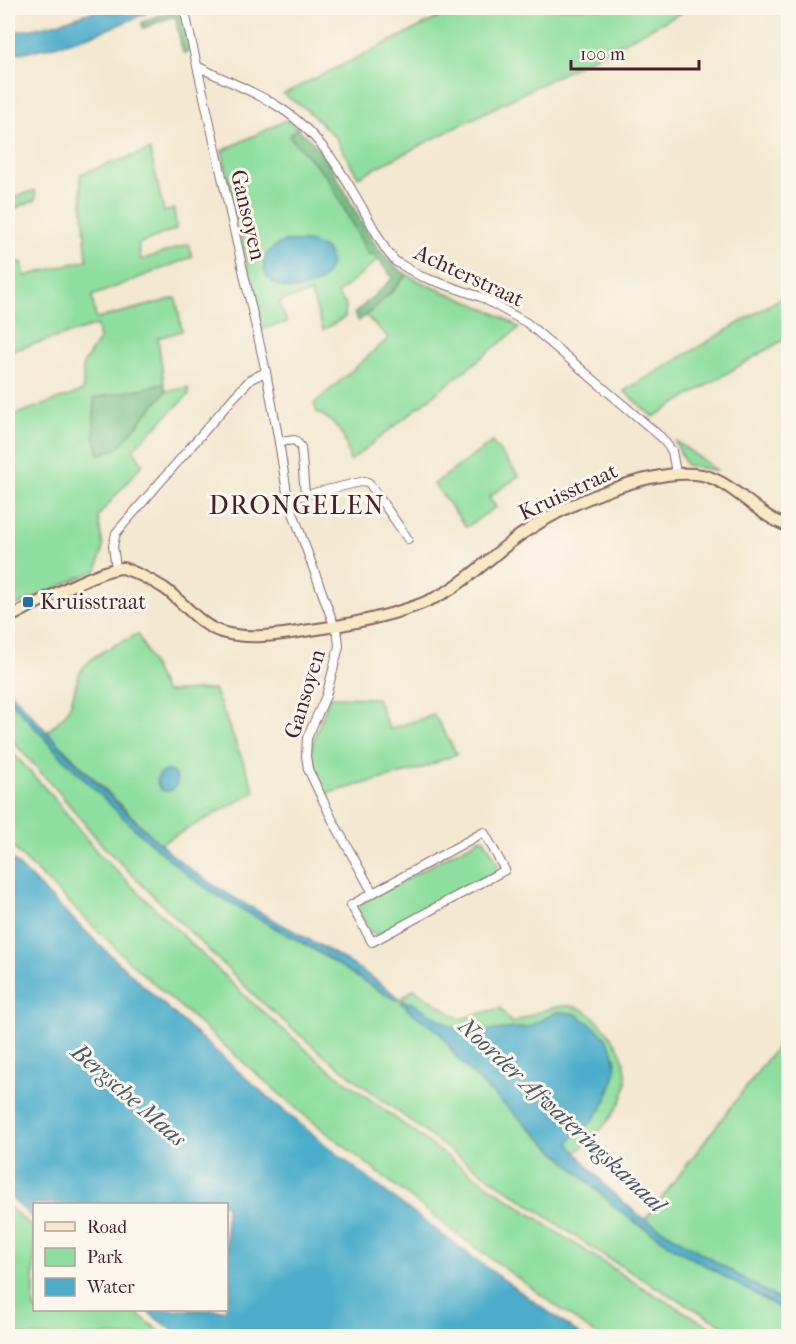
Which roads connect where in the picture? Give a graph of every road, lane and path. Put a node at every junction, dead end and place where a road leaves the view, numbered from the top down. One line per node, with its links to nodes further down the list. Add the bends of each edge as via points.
1 (184, 8): 2 (street, Gansoyen)
2 (197, 66): 3 (street, Gansoyen); 5 (street, Achterstraat, via 279,107 307,129 334,162 395,261 420,276 481,297 527,323 662,437 672,451)
3 (266, 372): 4 (street, Gansoyen); 10 (street, via 251,379 234,397 116,533)
4 (279, 442): 6 (street, via 295,440 301,447); 7 (street, Gansoyen)
5 (676, 473): 8 (street, Kruisstraat, via 698,474 721,483 770,518); 12 (street, Kruisstraat, via 619,487 549,517 431,600)
6 (304, 494): 7 (street); 9 (street, via 365,481)
7 (288, 499): 12 (street, Gansoyen)
8 (789, 526)
9 (408, 539)
10 (116, 568): 11 (street); 12 (street, Kruisstraat, via 164,589 209,626 226,633 268,636)
11 (8, 618)
12 (334, 627): 13 (street, Gansoyen, via 339,646 326,696 307,738 306,756 308,769 333,821)
13 (373, 893): 13 (street, via 484,832 505,870 372,942 351,905)

